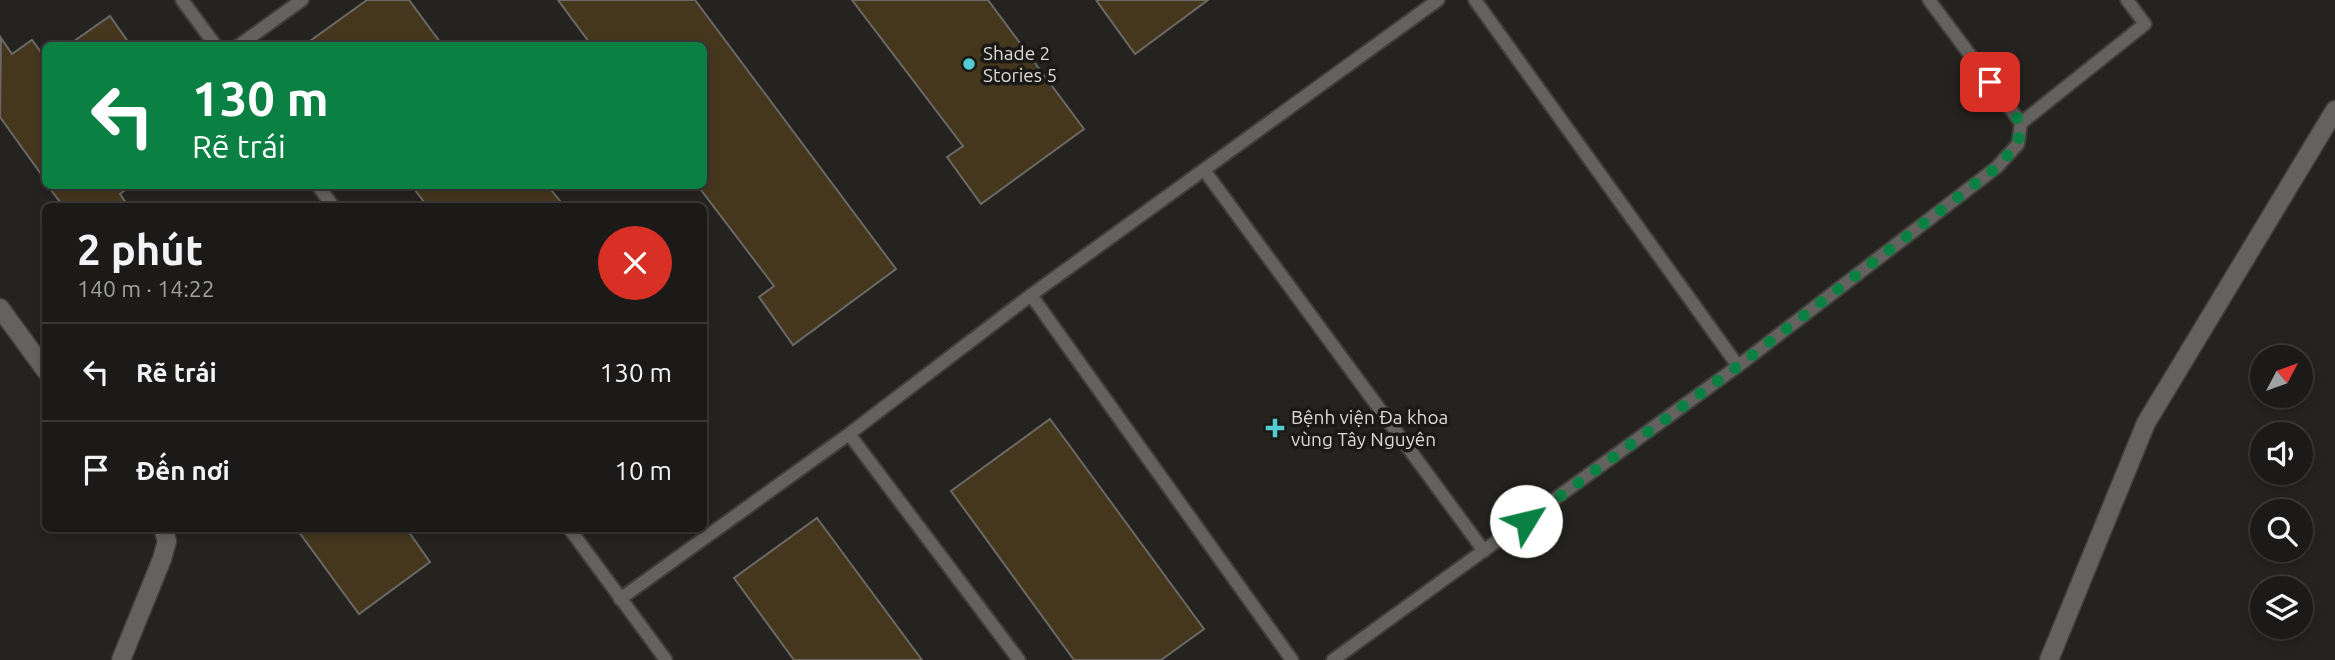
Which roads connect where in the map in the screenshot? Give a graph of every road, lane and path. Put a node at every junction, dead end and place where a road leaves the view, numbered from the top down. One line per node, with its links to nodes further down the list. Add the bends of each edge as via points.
1 (182, 0): 8 (lane)
2 (302, 0): 9 (lane)
3 (1438, 0): 12 (lane)
4 (1475, 0): 16 (lane)
5 (1929, 0): 11 (lane)
6 (2146, 0): 7 (lane)
7 (2131, 5): 11 (lane, via 2145,24)
8 (213, 42)
9 (244, 42)
10 (2335, 110): 27 (street, via 2146,423)
11 (2021, 123): 16 (lane, via 2018,144 1997,167)
12 (1204, 170): 13 (lane); 20 (lane)
13 (1031, 295): 17 (lane); 25 (lane)
14 (0, 308): 15 (street)
15 (42, 366)
16 (1738, 366): 20 (lane)
17 (849, 434): 21 (lane); 24 (lane)
18 (164, 532): 22 (street, via 167,541 162,559)
19 (572, 532): 21 (lane)
20 (1484, 551): 26 (lane)
21 (620, 598): 23 (lane)
22 (121, 660)
23 (666, 660)
24 (1019, 660)
25 (1292, 660)
26 (1333, 660)
27 (2049, 660)

